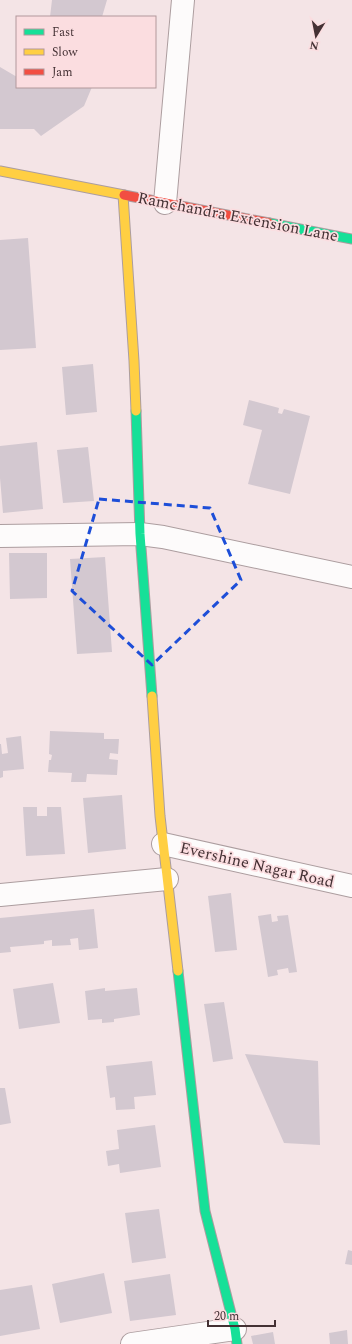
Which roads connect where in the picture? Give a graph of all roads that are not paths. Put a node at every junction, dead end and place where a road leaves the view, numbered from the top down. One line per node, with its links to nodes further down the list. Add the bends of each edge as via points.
1 (183, 0): 4 (street)
2 (0, 170): 3 (street, Ramchandra Extension Lane)
3 (123, 195): 4 (street, Ramchandra Extension Lane); 6 (street, via 134,361)
4 (165, 203): 5 (street, Ramchandra Extension Lane)
5 (352, 240)
6 (140, 534): 7 (street); 8 (street); 9 (street)
7 (0, 536)
8 (352, 577)
9 (163, 844): 10 (street); 11 (street, Evershine Nagar Road)
10 (167, 879): 12 (street); 13 (street, via 205,1211)
11 (352, 886)
12 (0, 895)
13 (236, 1337): 14 (street)
14 (132, 1344)

